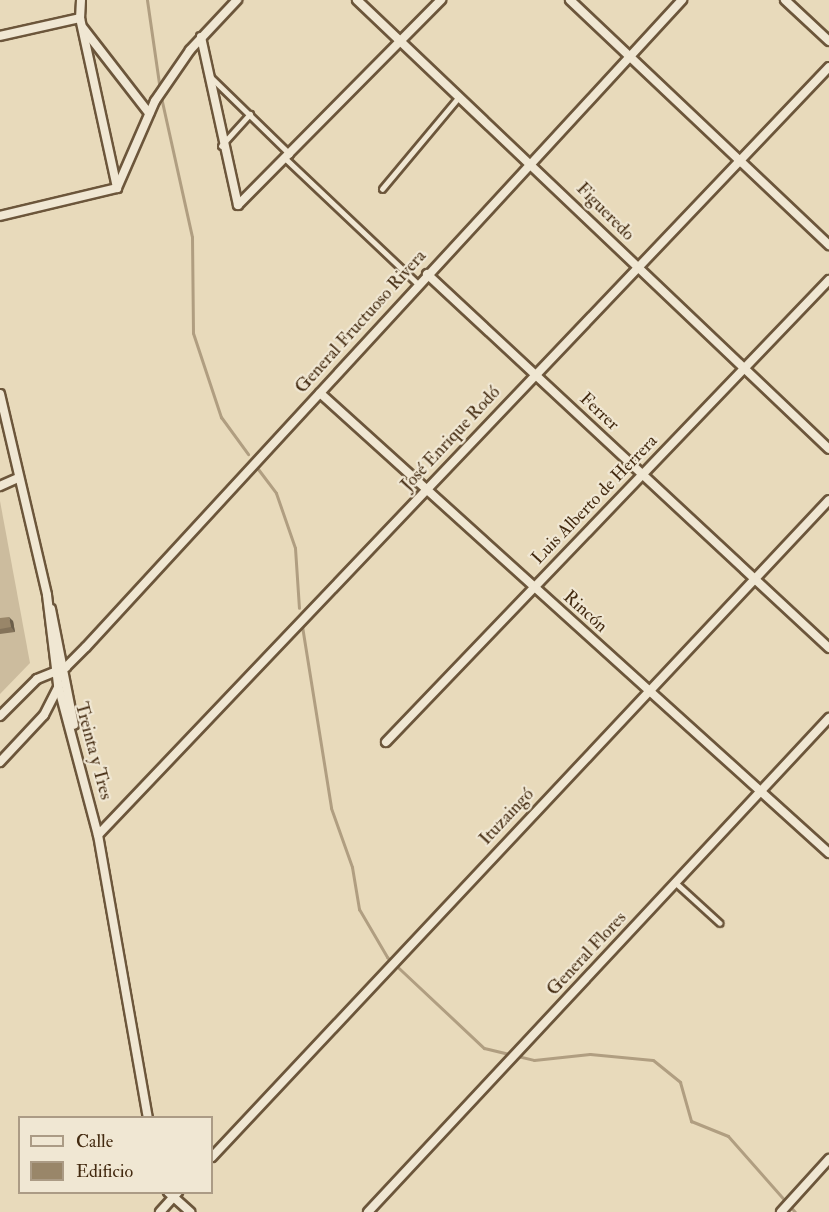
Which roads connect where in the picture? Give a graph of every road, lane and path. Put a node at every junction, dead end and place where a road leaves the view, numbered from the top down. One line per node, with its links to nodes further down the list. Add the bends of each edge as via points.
1 (81, 0): 8 (street)
2 (237, 0): 11 (street)
3 (357, 0): 13 (street, Figueredo)
4 (441, 0): 13 (street)
5 (570, 0): 14 (street)
6 (682, 0): 14 (street, General Fructuoso Rivera)
7 (785, 0): 12 (street)
8 (80, 18): 9 (street); 10 (street)
9 (82, 28): 18 (street); 24 (street)
10 (0, 36)
11 (201, 38): 16 (street); 18 (street)
12 (829, 41)
13 (400, 42): 17 (street, Figueredo); 21 (street)
14 (629, 56): 22 (street); 23 (street, General Fructuoso Rivera)
15 (829, 67): 22 (street, José Enrique Rodó)
16 (207, 74): 19 (lane); 20 (street)
17 (459, 97): 23 (street, Figueredo); 25 (lane)
18 (149, 113): 24 (street, via 140,147)
19 (250, 114): 20 (lane); 21 (lane)
20 (221, 147): 21 (street, via 237,206)
21 (287, 156): 31 (lane)
22 (738, 161): 27 (street); 28 (street, José Enrique Rodó)
23 (531, 163): 28 (street, Figueredo); 29 (street, General Fructuoso Rivera)
24 (117, 188): 26 (street)
25 (382, 189)
26 (0, 216)
27 (829, 245)
28 (638, 268): 32 (street, Figueredo); 33 (street, José Enrique Rodó)
29 (427, 274): 31 (street, General Fructuoso Rivera); 33 (street, Ferrer)
30 (829, 280): 32 (street, Luis Alberto de Herrera)
31 (417, 284): 34 (street, General Fructuoso Rivera)
32 (743, 369): 37 (street, Figueredo); 38 (street, Luis Alberto de Herrera)
33 (535, 375): 38 (street, Ferrer); 41 (street, José Enrique Rodó)
34 (320, 393): 41 (street, Rincón); 47 (street, General Fructuoso Rivera)
35 (0, 394): 36 (street, Treinta y Tres)
36 (1, 406): 39 (street, Treinta y Tres)
37 (829, 449)
38 (642, 475): 43 (street, Ferrer); 44 (street, Luis Alberto de Herrera)
39 (18, 478): 40 (street); 45 (street, Treinta y Tres)
40 (0, 486)
41 (426, 490): 44 (street, Rincón); 58 (street, José Enrique Rodó)
42 (829, 500): 43 (street, Ituzaingó)
43 (755, 579): 46 (street, Ferrer); 51 (street, Ituzaingó)
44 (533, 588): 51 (street, Rincón); 55 (street, Luis Alberto de Herrera)
45 (47, 595): 47 (street); 48 (street, Treinta y Tres)
46 (829, 648)
47 (66, 667): 48 (street); 49 (street)
48 (55, 669): 50 (street, Treinta y Tres); 52 (street, via 37,678)
49 (68, 682): 50 (street); 54 (street)
50 (58, 685): 54 (street, Treinta y Tres); 56 (street, via 44,715)
51 (648, 691): 57 (street, Rincón); 63 (street, Ituzaingó)
52 (0, 716)
53 (829, 718): 57 (street, General Flores)
54 (74, 732): 58 (street, Treinta y Tres)
55 (386, 742)
56 (0, 762)
57 (760, 790): 59 (street, Rincón); 60 (street, General Flores)
58 (98, 835): 62 (street, Treinta y Tres)
59 (829, 854)
60 (676, 883): 61 (lane); 68 (street, General Flores)
61 (720, 923)
62 (148, 1116)
63 (213, 1156)
64 (829, 1159): 69 (street)
65 (173, 1194): 66 (street); 67 (street)
66 (159, 1212)
67 (190, 1212)
68 (368, 1212)
69 (780, 1212)

